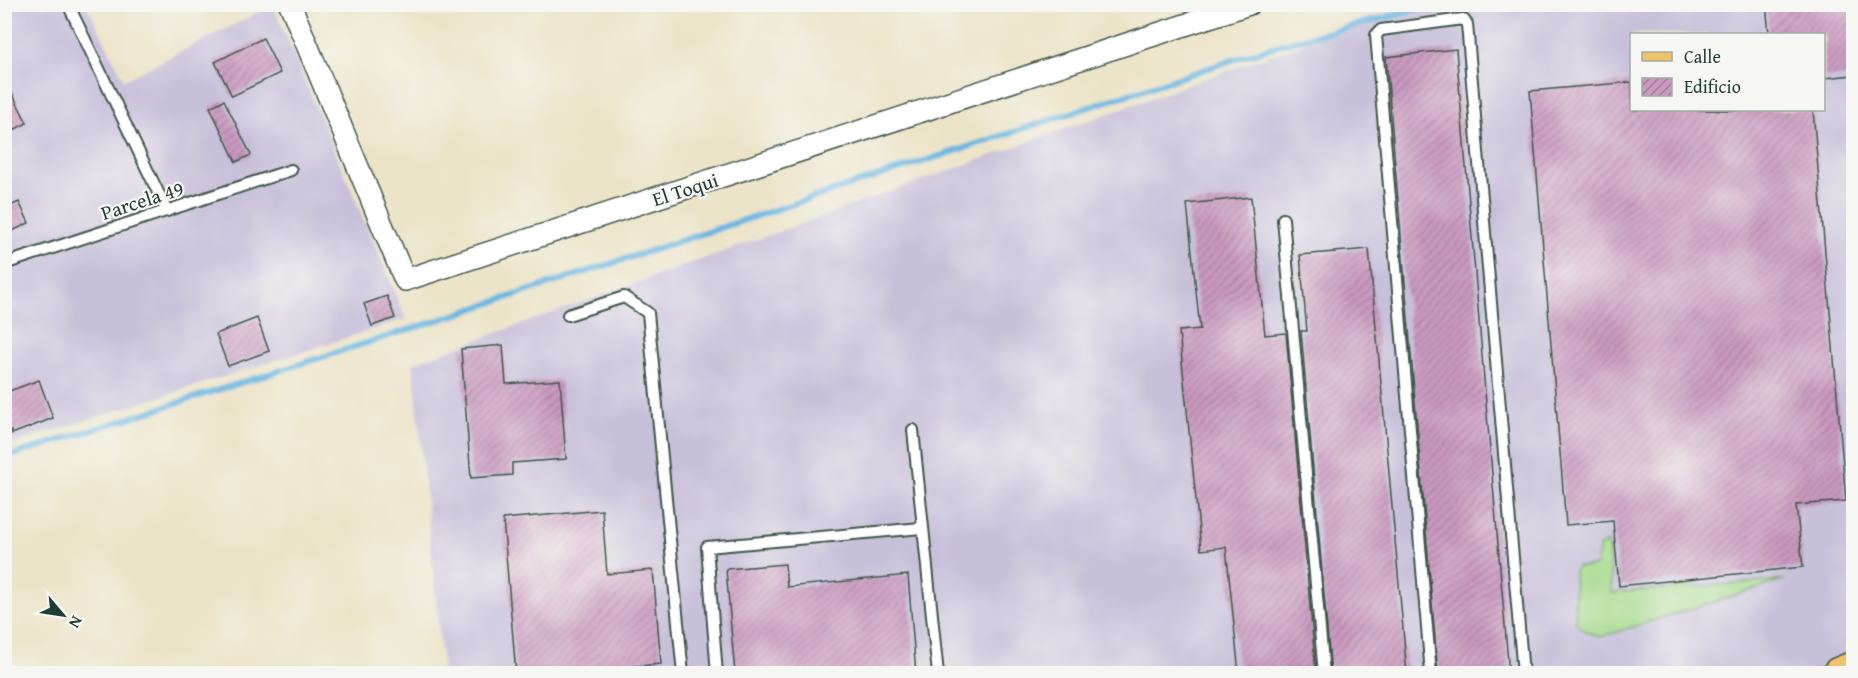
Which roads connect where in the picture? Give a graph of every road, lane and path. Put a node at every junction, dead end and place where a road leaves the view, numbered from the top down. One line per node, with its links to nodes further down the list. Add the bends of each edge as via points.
1 (68, 4): 5 (lane)
2 (290, 4): 3 (street, El Toqui, via 405,280)
3 (1249, 4)
4 (291, 170): 5 (lane, Parcela 49)
5 (167, 211): 7 (lane, Parcela 49)
6 (1284, 219): 15 (lane)
7 (4, 264)
8 (568, 315): 12 (lane, via 624,297 648,313)
9 (913, 430): 10 (lane)
10 (922, 528): 13 (lane, via 706,548); 14 (lane)
11 (1854, 668): 18 (main road)
12 (683, 674)
13 (717, 674)
14 (938, 674)
15 (1324, 674)
16 (1431, 674): 17 (lane, via 1376,35 1381,30 1463,19 1467,24)
17 (1523, 674)
18 (1839, 674)

